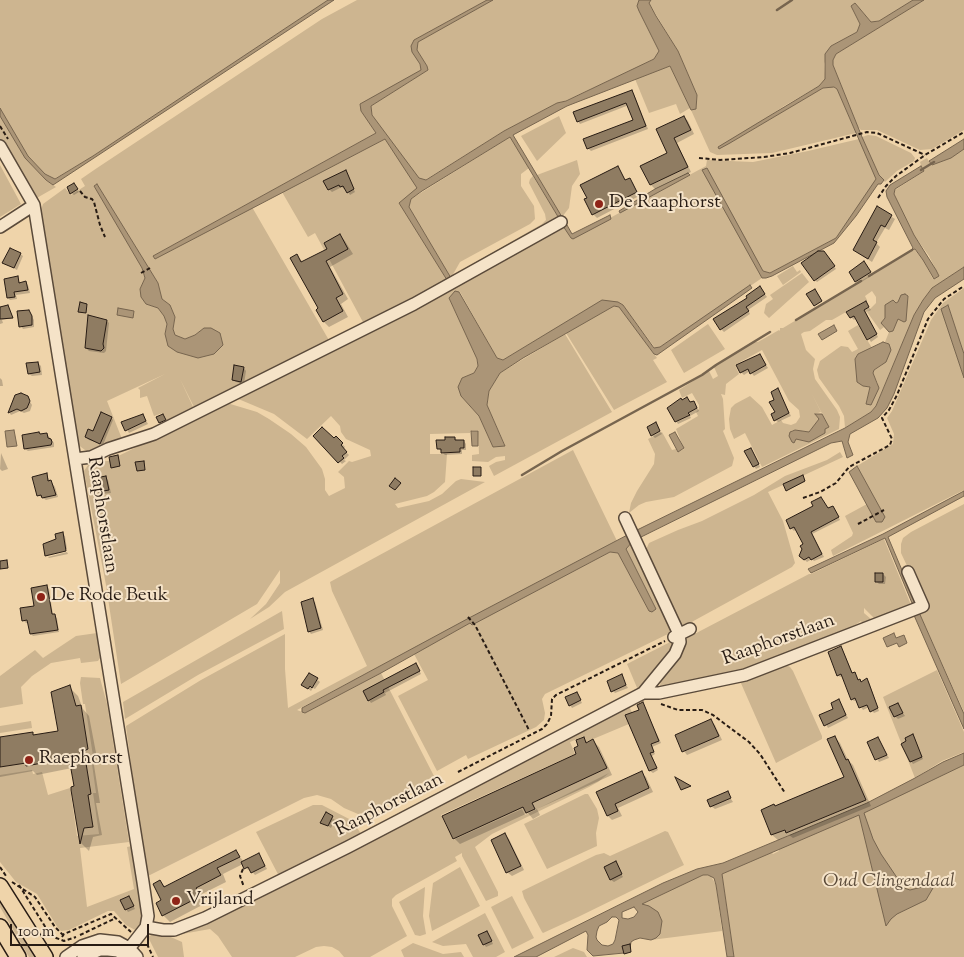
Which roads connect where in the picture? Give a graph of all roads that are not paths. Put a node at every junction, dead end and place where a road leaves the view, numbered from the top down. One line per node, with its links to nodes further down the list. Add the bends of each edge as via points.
1 (0, 146): 2 (street, Raaphorstlaan)
2 (34, 205): 4 (street); 5 (street, Raaphorstlaan)
3 (561, 222): 5 (street, via 414,304 162,430 91,457)
4 (0, 227)
5 (75, 459): 13 (street, Raaphorstlaan, via 148,916)
6 (625, 518): 9 (street)
7 (908, 572): 10 (street, Raaphorstlaan, via 926,605 745,675 660,693)
8 (690, 629): 9 (street)
9 (677, 636): 10 (street, Raaphorstlaan, via 680,642 675,654)
10 (644, 693): 13 (street, Raaphorstlaan, via 205,918 174,930)
11 (0, 886): 14 (main road)
12 (0, 927): 16 (main road)
13 (142, 932): 15 (street)
14 (43, 954): 17 (street)
15 (129, 954): 18 (street, via 118,942 100,940 82,946); 19 (street, via 100,950)
16 (18, 957)
17 (55, 957)
18 (66, 957)
19 (83, 957)

